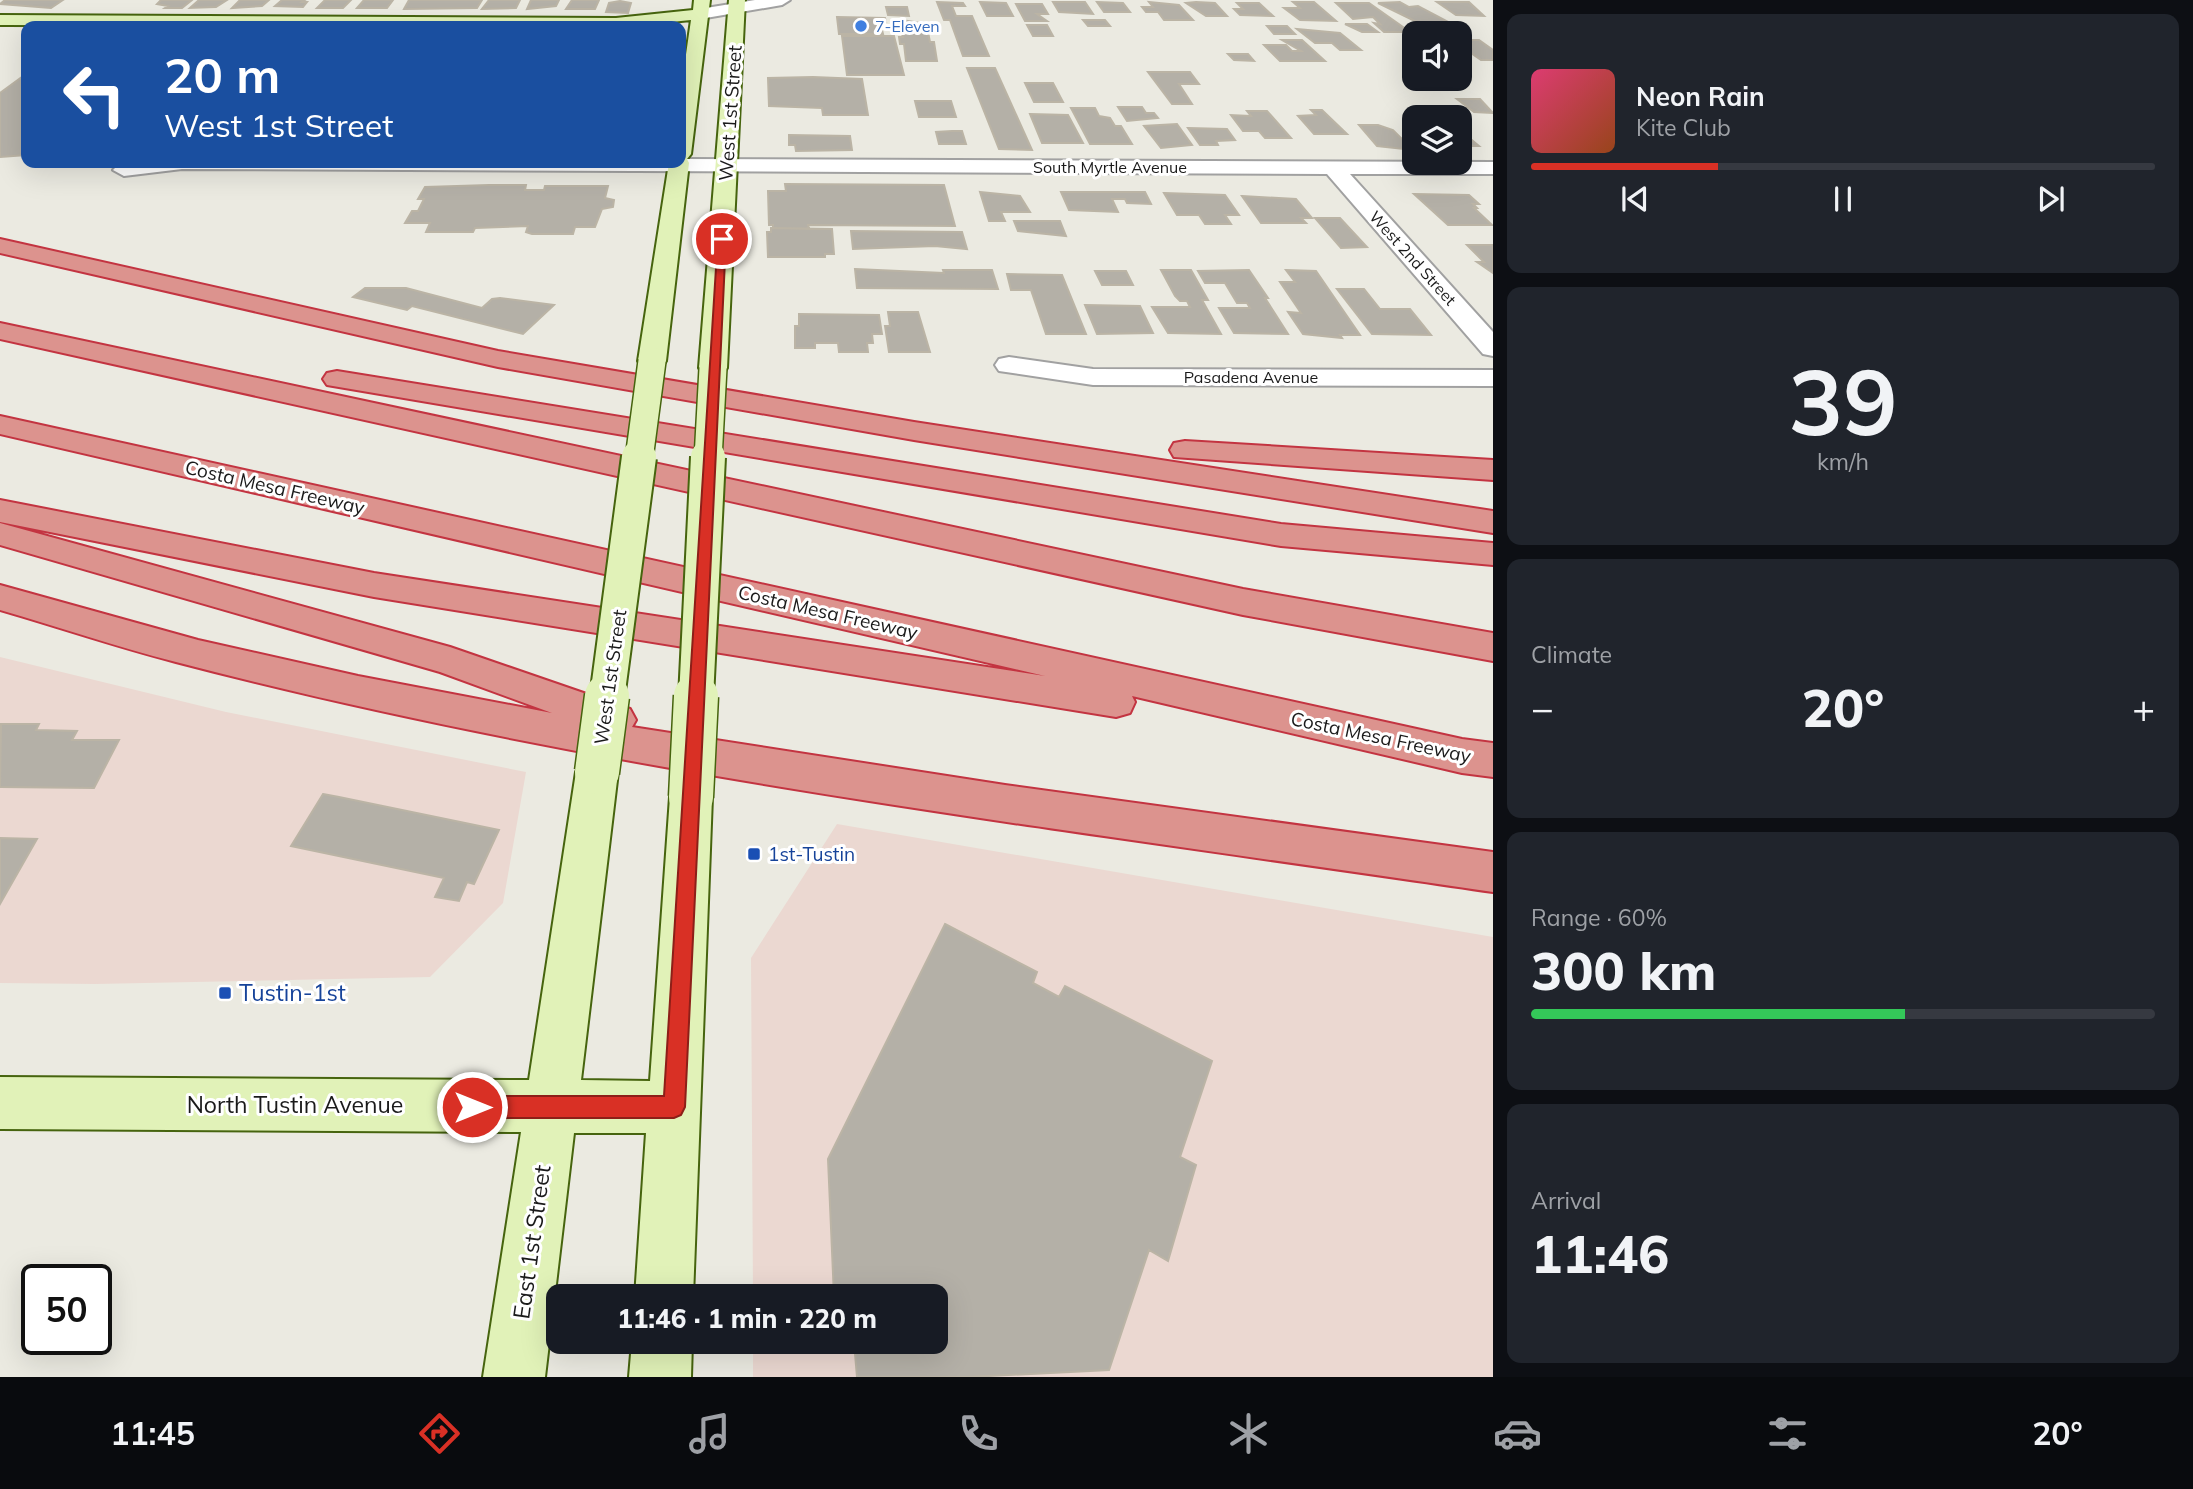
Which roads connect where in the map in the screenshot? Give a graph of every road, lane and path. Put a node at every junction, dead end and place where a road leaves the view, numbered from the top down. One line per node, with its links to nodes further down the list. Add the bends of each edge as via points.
1 (782, 0): 2 (street)
2 (737, 4): 3 (street); 10 (main road, West 1st Street)
3 (701, 7): 6 (main road); 7 (main road, West 1st Street)
4 (0, 20): 5 (main road)
5 (205, 21)
6 (626, 21)
7 (688, 40): 8 (main road, West 1st Street)
8 (686, 70)
9 (686, 161): 10 (street, South Myrtle Avenue)
10 (726, 165): 13 (street, South Myrtle Avenue); 35 (main road, West 1st Street, bridge)
11 (141, 168): 15 (street, South Myrtle Avenue)
12 (679, 168): 36 (main road, West 1st Street, bridge)
13 (1333, 168): 14 (street, South Myrtle Avenue); 19 (street, West 2nd Street)
14 (1493, 169)
15 (124, 170)
16 (0, 246): 23 (highway, via 498,359)
17 (0, 323): 28 (highway, via 1281,535)
18 (0, 331): 30 (highway, via 1243,602)
19 (1493, 348)
20 (1009, 365): 21 (street, Pasadena Avenue, via 1093,377)
21 (1493, 378)
22 (0, 425): 31 (highway, Costa Mesa Freeway)
23 (914, 431): 24 (highway); 26 (highway)
24 (1493, 470)
25 (0, 511): 31 (highway, via 374,585)
26 (1493, 522)
27 (0, 534): 32 (highway, via 450,661)
28 (1493, 554)
29 (0, 597): 32 (highway, via 194,654 366,692)
30 (1493, 647)
31 (1478, 758)
32 (727, 760): 33 (highway)
33 (1493, 872)
34 (0, 1103): 36 (main road, North Tustin Avenue)
35 (674, 1107): 36 (main road, North Tustin Avenue); 37 (main road)
36 (551, 1108): 39 (main road, East 1st Street)
37 (665, 1284)
38 (661, 1354): 40 (main road)
39 (514, 1377)
40 (660, 1377)

